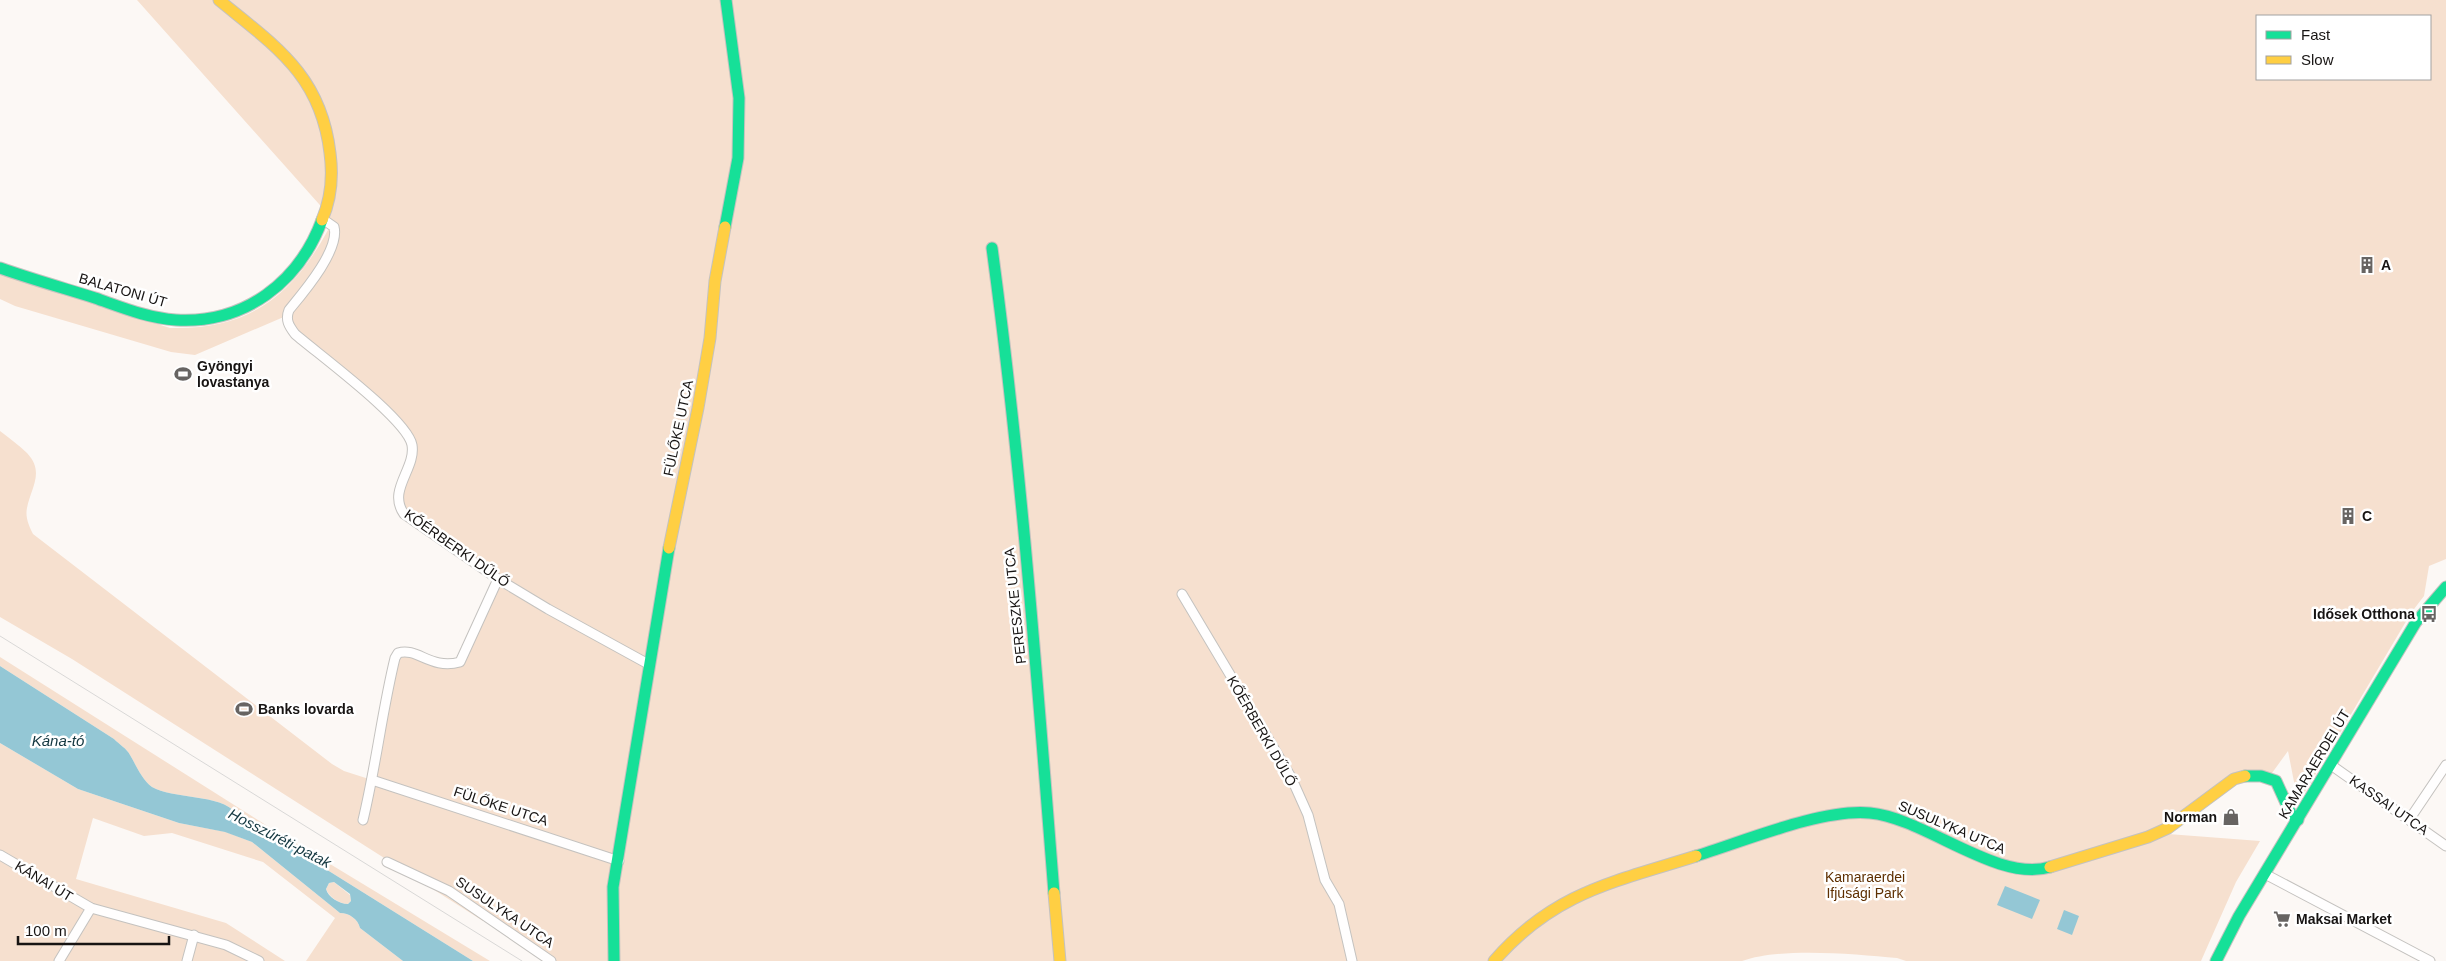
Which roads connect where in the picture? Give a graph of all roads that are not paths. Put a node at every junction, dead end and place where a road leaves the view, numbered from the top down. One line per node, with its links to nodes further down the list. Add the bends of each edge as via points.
1 (219, 0): 3 (street, BALATONI ÚT, via 298,71 312,90 328,129 334,169)
2 (726, 0): 9 (street, FÜLŐKE UTCA, via 739,98 738,158 701,391 666,559)
3 (324, 220): 5 (street, BALATONI ÚT, via 308,252 274,290 249,305 212,317 187,320 147,315); 6 (street, KŐÉRBERKI DŰLŐ, via 334,226 333,240 321,269 289,310 286,316 288,325 404,428 410,438 412,455 398,498 398,506 404,514)
4 (992, 248): 28 (street, PERESZKE UTCA, via 1005,344 1033,632)
5 (0, 268)
6 (498, 579): 9 (street, KŐÉRBERKI DŰLŐ); 12 (street, via 460,662 438,664 412,652 398,653 384,704)
7 (2446, 588): 10 (street, KAMARAERDEI ÚT, via 2416,622)
8 (1182, 594): 29 (street, KŐÉRBERKI DŰLŐ, via 1291,777 1308,815 1325,880 1339,904)
9 (650, 665): 19 (street, FÜLŐKE UTCA)
10 (2331, 765): 14 (street, KAMARAERDEI ÚT); 15 (street, KASSAI UTCA)
11 (2446, 765): 15 (street)
12 (372, 780): 13 (street); 19 (street, FÜLŐKE UTCA)
13 (363, 820)
14 (2298, 820): 20 (street, KAMARAERDEI ÚT); 30 (street, SUSULYKA UTCA, via 2291,814 2276,781 2261,776 2244,776 2234,779 2176,822 2148,837 2043,869 2018,870 1894,818 1877,813 1840,814 1590,890 1561,902 1525,927)
15 (2409, 820): 16 (street, KASSAI UTCA)
16 (2446, 846)
17 (0, 856): 21 (street, KÁNAI ÚT)
18 (387, 862): 26 (street, SUSULYKA UTCA, via 449,890)
19 (619, 862): 27 (street, FÜLŐKE UTCA, via 613,887)
20 (2265, 874): 31 (street, KAMARAERDEI ÚT); 32 (street)
21 (91, 908): 22 (street, KÁNAI ÚT); 23 (street)
22 (194, 935): 24 (street); 25 (street, KÁNAI ÚT, via 226,945)
23 (59, 961)
24 (187, 961)
25 (259, 961)
26 (551, 961)
27 (614, 961)
28 (1060, 961)
29 (1352, 961)
30 (1494, 961)
31 (2216, 961)
32 (2430, 961)

